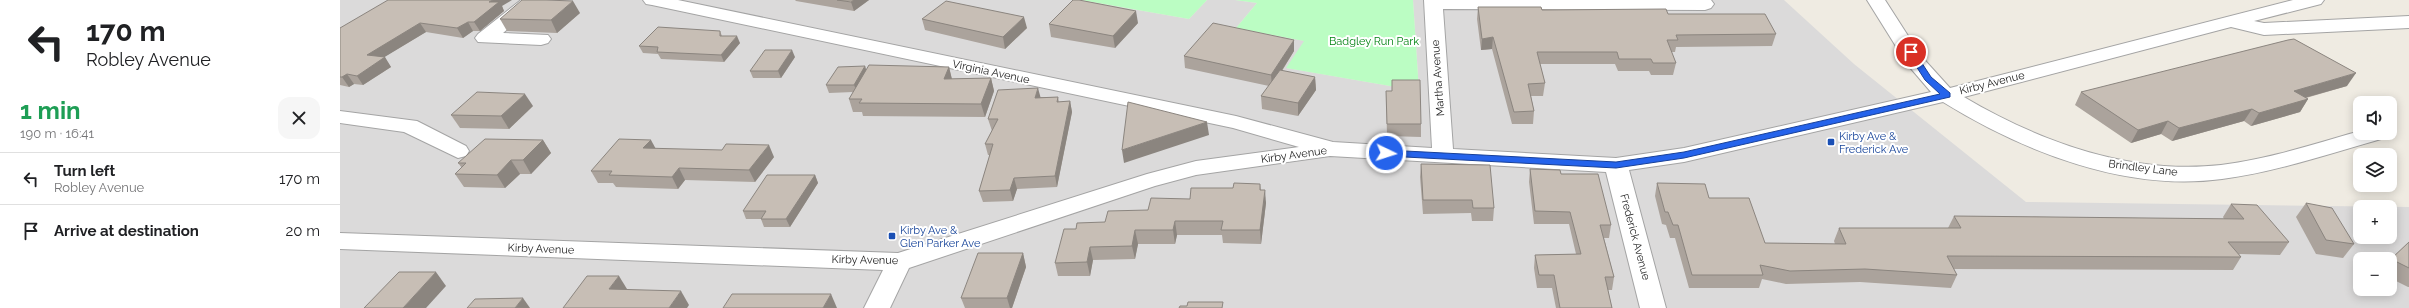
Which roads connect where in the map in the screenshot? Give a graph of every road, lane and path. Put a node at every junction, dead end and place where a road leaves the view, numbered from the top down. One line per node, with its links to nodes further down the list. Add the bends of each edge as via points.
1 (532, 0): 9 (street, via 485,38)
2 (652, 0): 13 (street, Virginia Avenue, via 1236,122)
3 (1876, 0): 10 (street, Brindley Lane, via 1928,79)
4 (2315, 0): 7 (street, Kirby Avenue)
5 (1433, 1): 6 (street); 15 (street, Martha Avenue)
6 (1705, 4)
7 (2233, 22): 8 (street, via 2264,29); 10 (street, Kirby Avenue)
8 (2409, 22)
9 (541, 39)
10 (1947, 95): 12 (street, Brindley Lane, via 2012,130 2058,150 2116,167 2171,173 2219,172 2260,166); 16 (street, Kirby Avenue, via 1684,155)
11 (340, 117): 14 (street, via 409,126)
12 (2353, 140)
13 (1330, 149): 15 (street, Kirby Avenue); 18 (street, Kirby Avenue, via 1196,168)
14 (458, 151)
15 (1443, 156): 16 (street, Kirby Avenue)
16 (1616, 165): 20 (street, Frederick Avenue)
17 (340, 241): 18 (street, Kirby Avenue)
18 (899, 262): 19 (street)
19 (877, 308)
20 (1654, 308)

